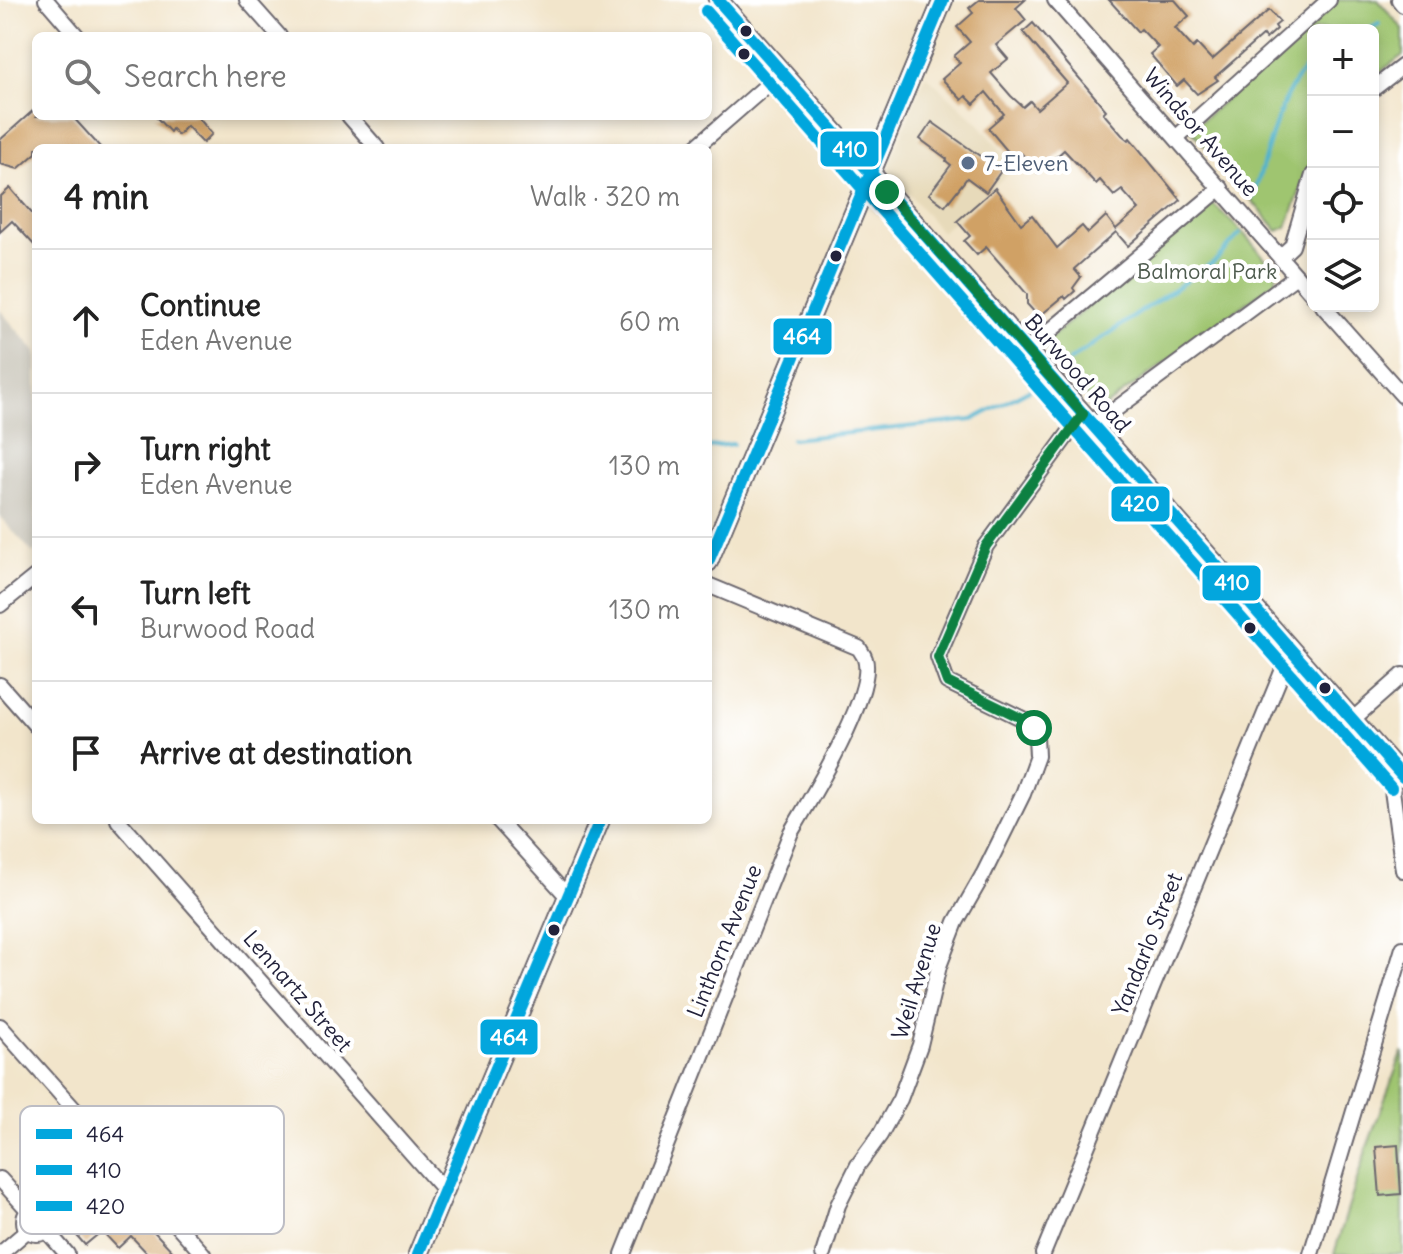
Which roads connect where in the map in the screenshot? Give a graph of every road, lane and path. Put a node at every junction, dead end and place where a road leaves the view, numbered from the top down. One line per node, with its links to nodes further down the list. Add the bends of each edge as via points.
1 (46, 0): 9 (street)
2 (247, 0): 10 (street)
3 (718, 0): 12 (main road, Burwood Road)
4 (943, 0): 18 (main road)
5 (1055, 0): 15 (street, Windsor Avenue)
6 (1329, 0): 15 (street)
7 (1399, 0): 8 (street)
8 (1403, 5)
9 (74, 32)
10 (275, 32)
11 (1403, 66): 13 (street)
12 (782, 72): 17 (street); 18 (main road, Burwood Road)
13 (1379, 84)
14 (352, 120): 16 (street)
15 (1177, 137): 19 (street, Windsor Avenue)
16 (374, 144)
17 (700, 144)
18 (871, 173): 25 (main road, Burwood Road); 28 (main road)
19 (1221, 188): 21 (street, Windsor Avenue); 25 (street)
20 (1307, 195): 21 (street, via 1292,246)
21 (1280, 257): 22 (street, Windsor Avenue)
22 (1296, 276): 23 (street, Windsor Avenue); 27 (street)
23 (1307, 288)
24 (1328, 312): 26 (street)
25 (1026, 351): 27 (main road, Burwood Road)
26 (1403, 396)
27 (1088, 420): 32 (main road, Burwood Road); 59 (street, Weil Avenue, via 986,546 938,657 947,682 1027,721 1034,728 1037,756 1023,794 956,922 900,1099 838,1205)
28 (713, 532)
29 (32, 579): 31 (street)
30 (712, 587): 58 (street, Linthorn Avenue, via 859,648 865,671 847,729 791,832)
31 (0, 605)
32 (1291, 650): 35 (main road, Burwood Road); 60 (street, Yandarlo Street)
33 (1403, 675): 35 (street)
34 (0, 685): 36 (street)
35 (1352, 720): 37 (main road, Burwood Road)
36 (32, 721)
37 (1388, 761): 38 (main road, Burwood Road); 42 (street)
38 (1403, 777)
39 (122, 824): 49 (street, Lennartz Street)
40 (502, 824): 44 (street)
41 (598, 824): 44 (main road)
42 (1400, 833): 43 (street)
43 (1403, 870)
44 (568, 897): 49 (main road)
45 (1403, 948): 61 (street)
46 (0, 1026): 47 (street)
47 (72, 1106)
48 (0, 1179): 50 (street)
49 (445, 1191): 57 (main road)
50 (20, 1201)
51 (23, 1234): 54 (street)
52 (50, 1234): 55 (street)
53 (185, 1234): 56 (street)
54 (0, 1254)
55 (67, 1254)
56 (203, 1254)
57 (418, 1254)
58 (623, 1254)
59 (823, 1254)
60 (1043, 1254)
61 (1311, 1254)

